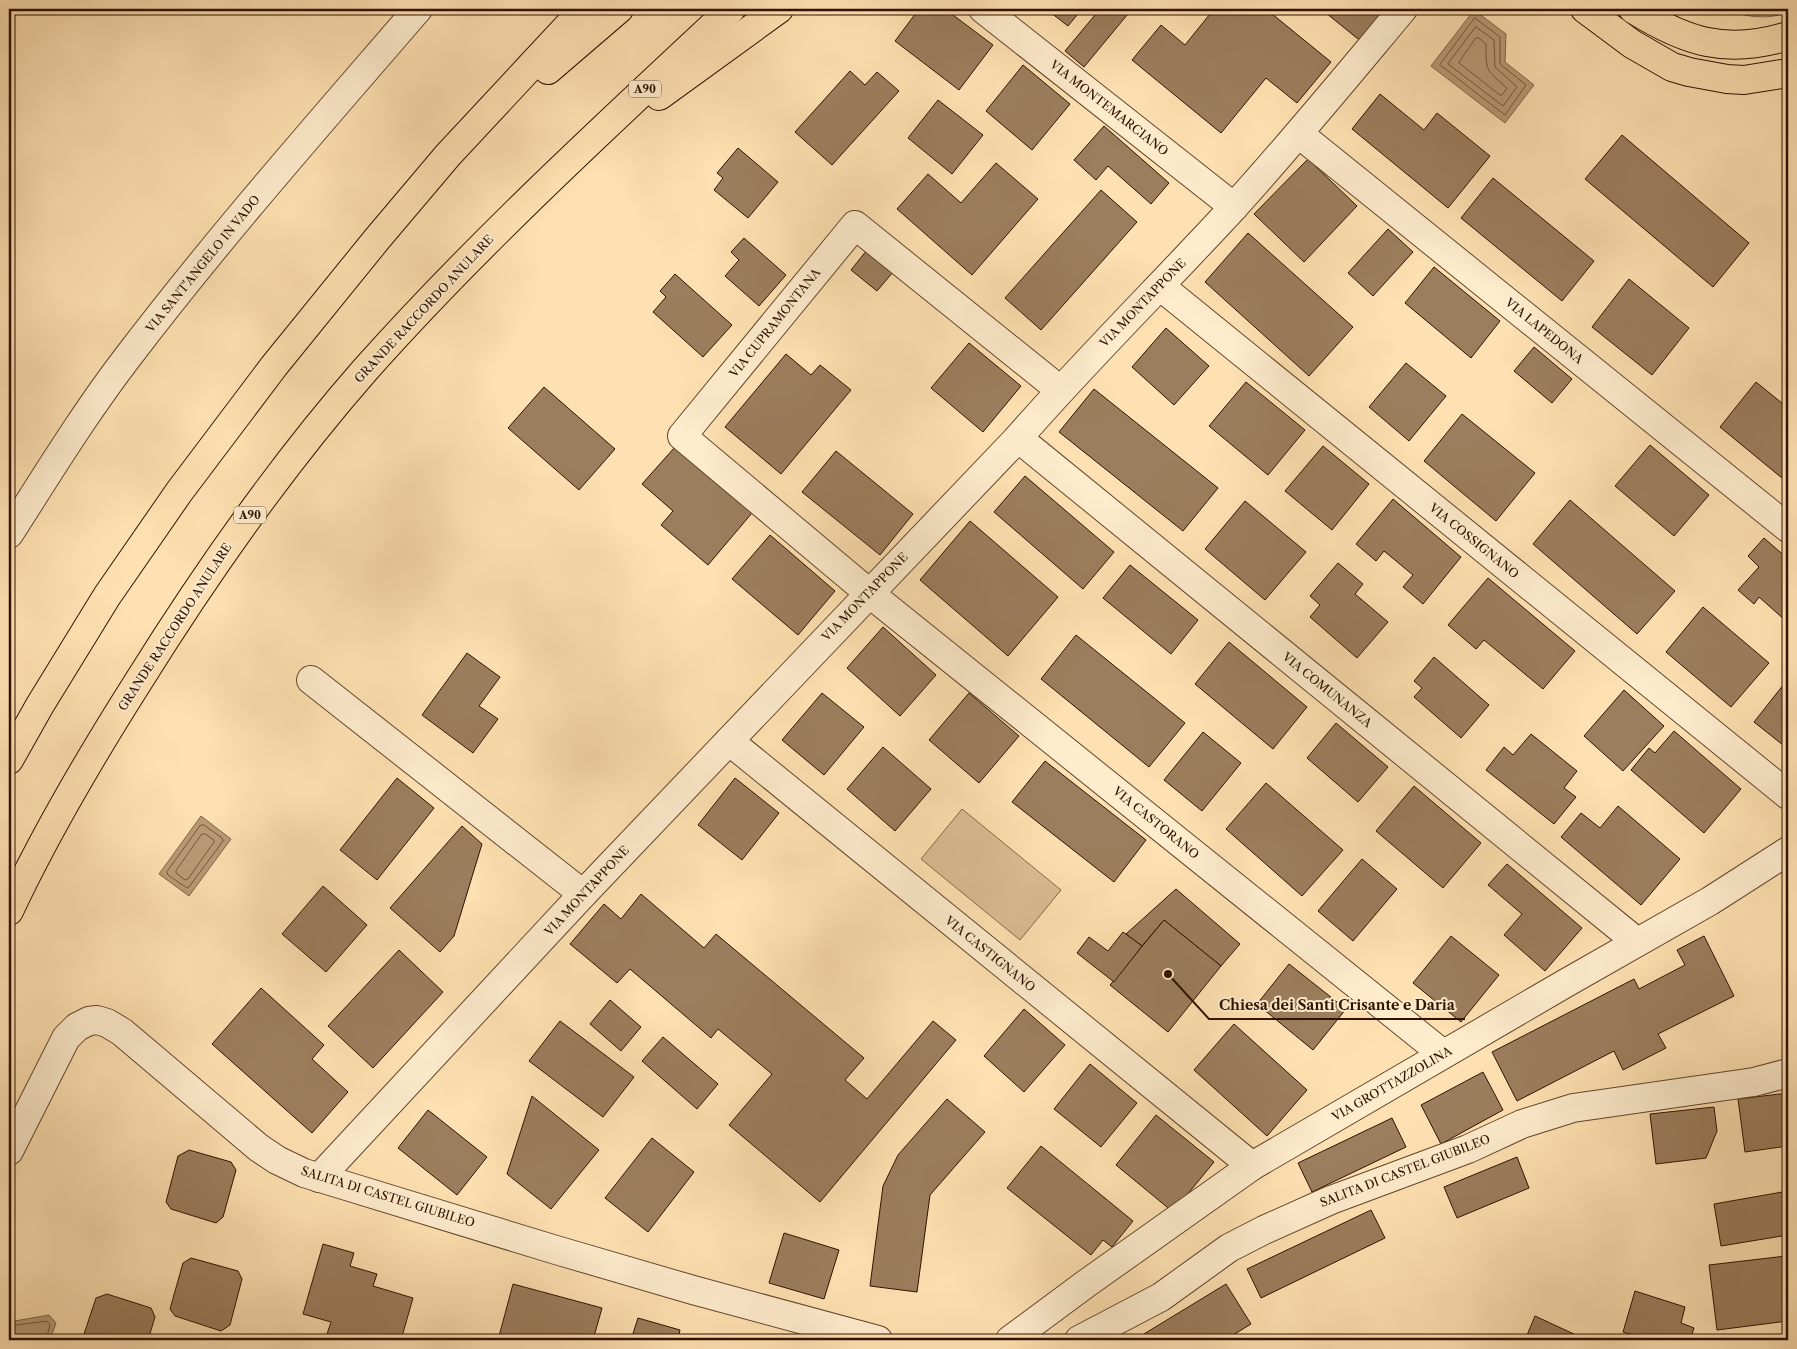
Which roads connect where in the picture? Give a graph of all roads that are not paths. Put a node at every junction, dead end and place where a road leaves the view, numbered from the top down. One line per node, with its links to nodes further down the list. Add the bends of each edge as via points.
1 (418, 9): 20 (street, VIA SANT'ANGELO IN VADO, via 243,214 127,358 85,416)
2 (584, 9): 13 (highway)
3 (619, 9): 13 (highway)
4 (731, 9): 14 (highway, GRANDE RACCORDO ANULARE / A90)
5 (779, 9): 14 (highway, GRANDE RACCORDO ANULARE)
6 (983, 9): 15 (street, VIA MONTEMARCIANO)
7 (1403, 9): 12 (street, VIA MONTAPPONE)
8 (1585, 9): 11 (highway, via 1632,44 1672,67 1744,80)
9 (1632, 9): 10 (highway, via 1659,25 1710,43 1747,44)
10 (1788, 36)
11 (1788, 73)
12 (1299, 134): 15 (street, VIA MONTAPPONE); 19 (street, VIA LAPEDONA)
13 (448, 156): 24 (highway, via 305,328 179,492 107,596)
14 (559, 170): 28 (highway, GRANDE RACCORDO ANULARE / A90, via 397,335 280,474 198,589 116,716)
15 (1234, 206): 16 (street, VIA MONTAPPONE)
16 (1160, 286): 17 (street, VIA MONTAPPONE); 25 (street, VIA COSSIGNANO)
17 (1060, 390): 18 (street, VIA MONTAPPONE); 21 (street, VIA CUPRAMONTANA, via 855,225 682,436)
18 (1018, 438): 21 (street, VIA MONTAPPONE); 29 (street, VIA COMUNANZA)
19 (1788, 528)
20 (9, 534)
21 (869, 593): 23 (street, VIA MONTAPPONE); 30 (street, VIA CASTORANO)
22 (311, 680): 27 (street)
23 (729, 741): 27 (street, VIA MONTAPPONE); 33 (street, VIA CASTIGNANO)
24 (9, 760)
25 (1788, 795)
26 (1788, 851): 29 (street, VIA GROTTAZZOLINA, via 1710,901)
27 (583, 894): 34 (street, VIA MONTAPPONE)
28 (9, 911)
29 (1637, 942): 30 (street, VIA GROTTAZZOLINA)
30 (1443, 1054): 33 (street, VIA GROTTAZZOLINA)
31 (1788, 1073): 37 (street, SALITA DI CASTEL GIUBILEO, via 1754,1082 1572,1108 1522,1124 1468,1149 1331,1200 1264,1230 1229,1248 1161,1297)
32 (9, 1151): 34 (street, SALITA DI CASTEL GIUBILEO, via 66,1038 82,1023 97,1020 122,1032 267,1153)
33 (1252, 1166): 36 (street, VIA GROTTAZZOLINA)
34 (319, 1178): 35 (street, SALITA DI CASTEL GIUBILEO, via 693,1290)
35 (878, 1340)
36 (1010, 1340)
37 (1080, 1340)

